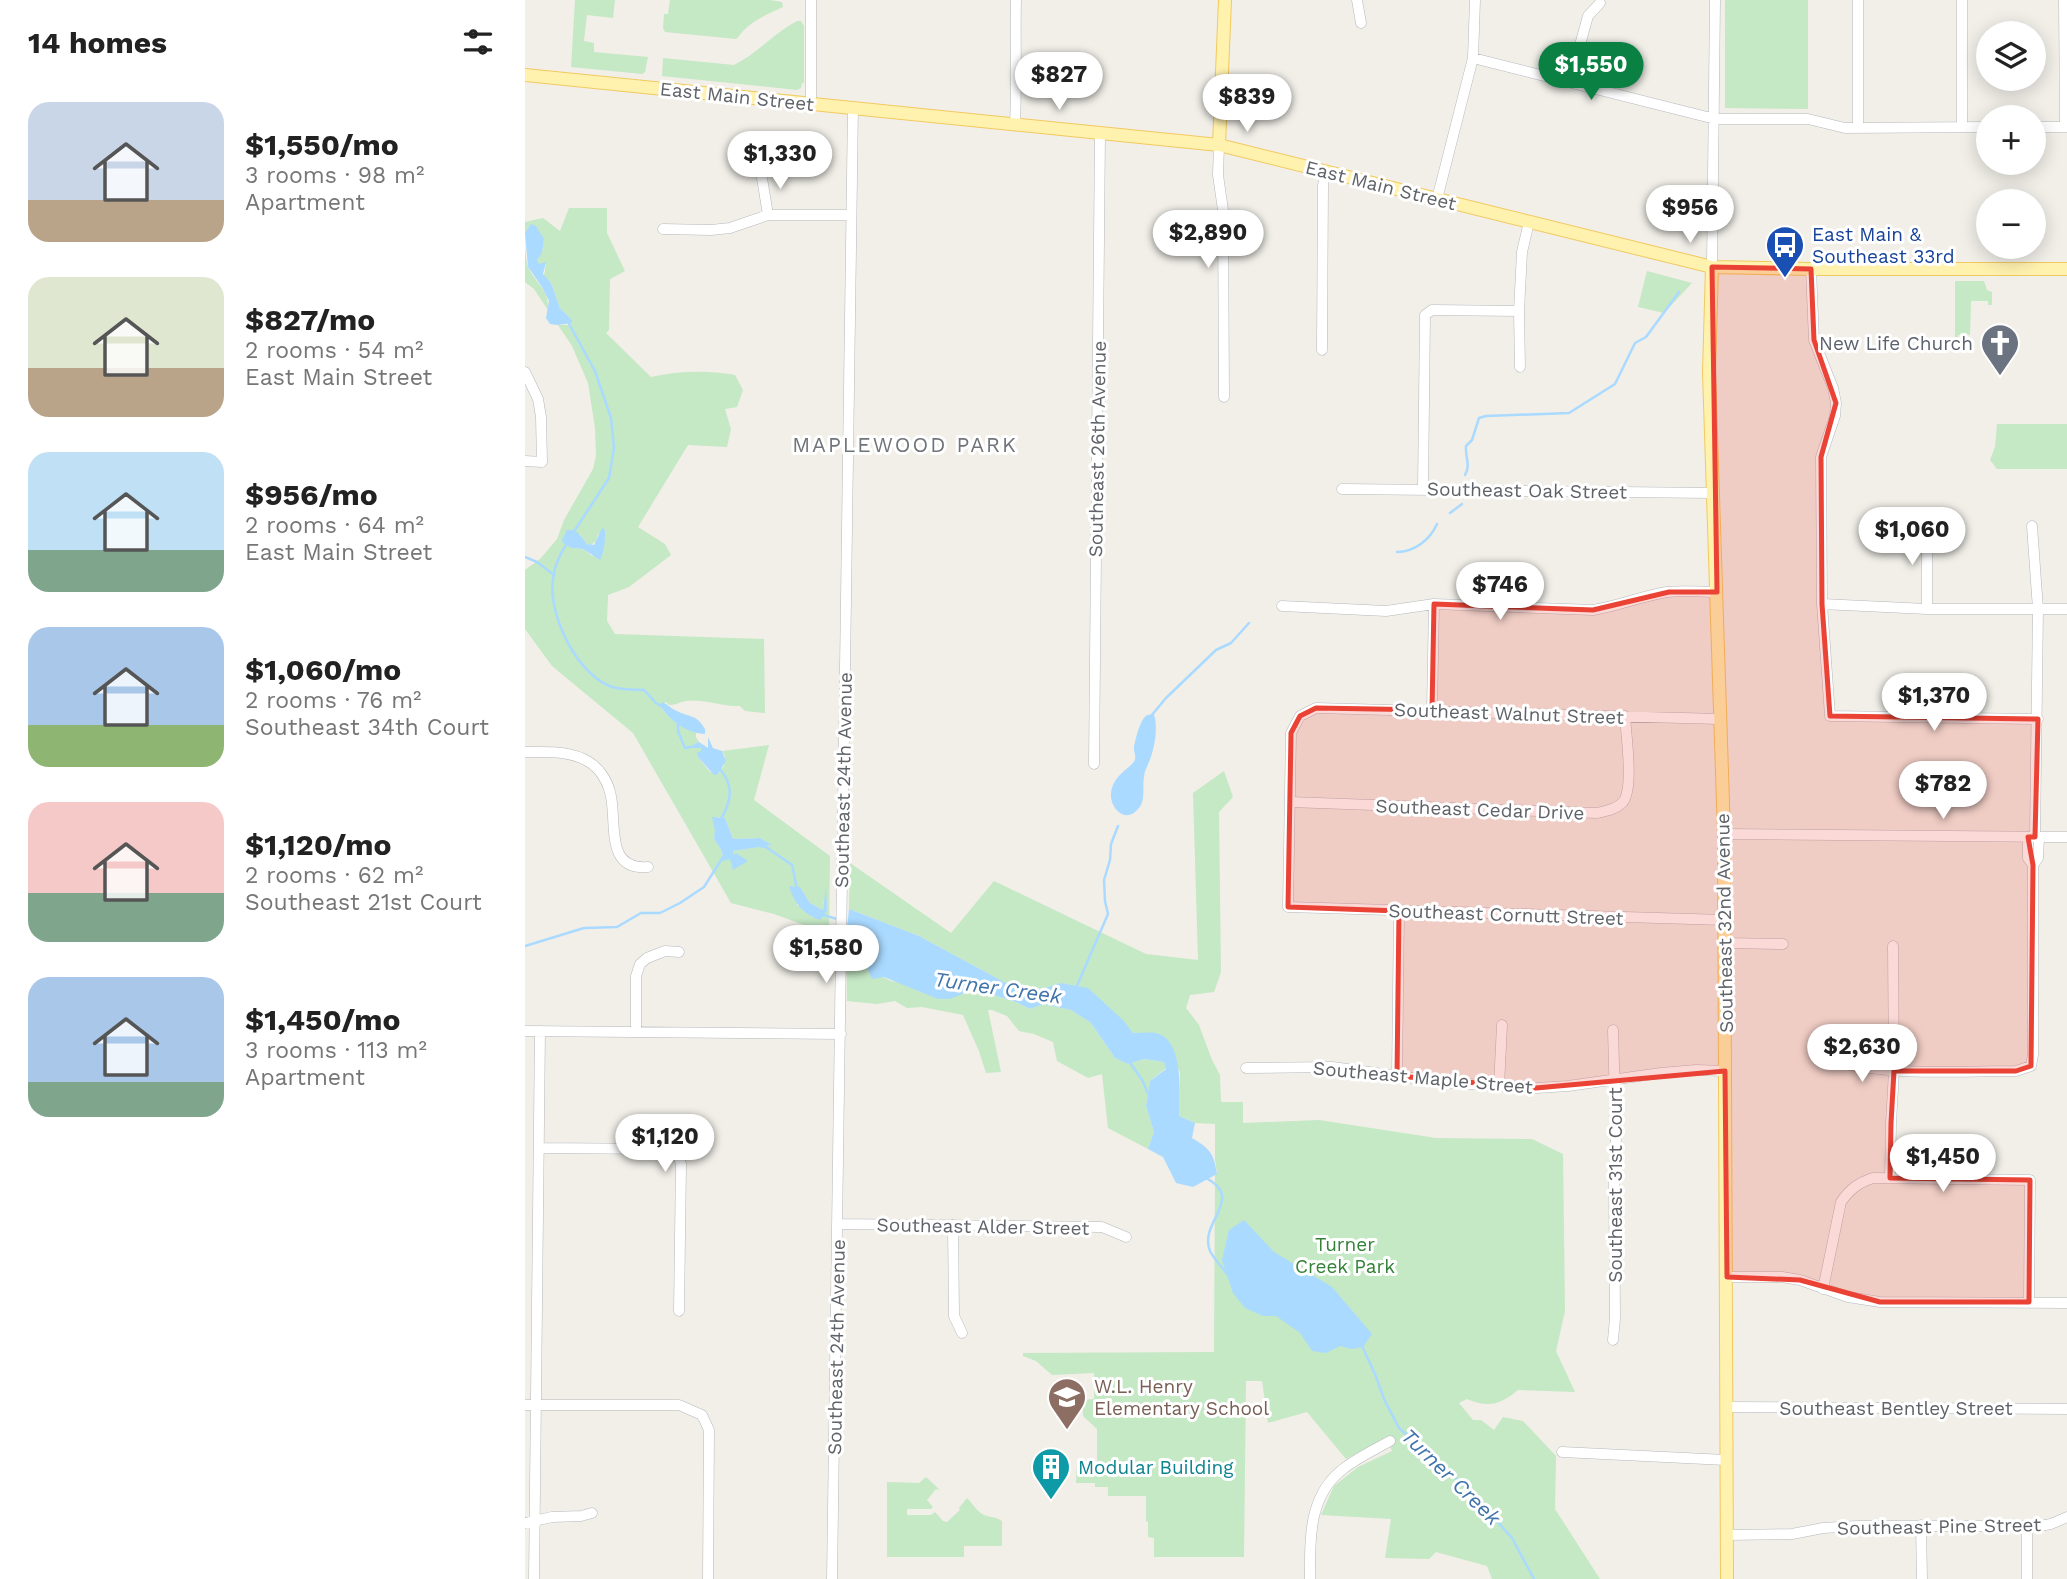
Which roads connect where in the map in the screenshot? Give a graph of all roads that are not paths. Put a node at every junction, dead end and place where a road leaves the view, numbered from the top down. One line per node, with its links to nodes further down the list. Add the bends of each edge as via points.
1 (811, 0): 15 (street)
2 (1016, 0): 18 (street)
3 (1226, 0): 25 (main road)
4 (1357, 0): 11 (street)
5 (1475, 0): 12 (street)
6 (1715, 0): 17 (street)
7 (1859, 0): 19 (street)
8 (1962, 0): 20 (street)
9 (2064, 0): 23 (street)
10 (1600, 3): 14 (street, via 1588,16)
11 (1361, 23)
12 (1473, 58): 14 (street); 28 (street)
13 (525, 75): 15 (main road, East Main Street)
14 (1570, 81): 17 (street)
15 (811, 103): 16 (main road, East Main Street)
16 (853, 107): 18 (main road, East Main Street); 30 (street, Southeast 24th Avenue)
17 (1715, 119): 19 (street, via 1808,119); 33 (street)
18 (1015, 124): 24 (main road, East Main Street)
19 (1858, 127): 20 (street)
20 (1962, 127): 21 (street)
21 (1976, 127)
22 (2046, 127): 23 (street)
23 (2066, 127)
24 (1100, 133): 25 (main road, East Main Street); 59 (street, Southeast 26th Avenue)
25 (1219, 145): 27 (main road, East Main Street); 40 (street)
26 (761, 172): 29 (street)
27 (1325, 172): 28 (main road, East Main Street); 37 (street)
28 (1437, 199): 31 (main road, East Main Street)
29 (768, 215): 30 (street); 32 (street, via 730,228)
30 (851, 215): 76 (street, Southeast 24th Avenue)
31 (1529, 222): 33 (main road, East Main Street); 36 (street, via 1522,252)
32 (663, 229)
33 (1711, 267): 34 (main road, East Main Street); 44 (main road, Southeast 32nd Avenue)
34 (1811, 269): 35 (main road, East Main Street); 49 (street, via 1814,340 1836,403 1821,457)
35 (2067, 269)
36 (1519, 311): 38 (street); 43 (street, via 1431,310 1425,315)
37 (1322, 350)
38 (1520, 367)
39 (525, 372): 41 (street, via 541,417 541,461)
40 (1224, 397)
41 (525, 461)
42 (1342, 489): 43 (street, Southeast Oak Street)
43 (1423, 489): 44 (street, Southeast Oak Street)
44 (1713, 493): 47 (main road, Southeast 32nd Avenue)
45 (1927, 526): 51 (street)
46 (2032, 526): 52 (street)
47 (1717, 592): 48 (street, via 1669,592 1593,610); 56 (main road, Southeast 32nd Avenue)
48 (1434, 604): 50 (street, via 1386,611); 54 (street)
49 (1822, 604): 51 (street); 57 (street, via 1830,716)
50 (1282, 606)
51 (1927, 609): 52 (street)
52 (2038, 609): 53 (street); 57 (street)
53 (2067, 609)
54 (1432, 710): 55 (street, Southeast Walnut Street); 60 (street, Southeast Walnut Street, via 1317,708 1300,716 1291,733)
55 (1625, 716): 56 (street, Southeast Walnut Street); 60 (street, Southeast Cedar Drive, via 1629,785 1624,801 1612,810)
56 (1720, 719): 61 (main road, Southeast 32nd Avenue)
57 (2038, 719): 62 (street)
58 (525, 752): 64 (street, via 573,755 603,775 610,790 614,841 621,858 627,864)
59 (1094, 764)
60 (1290, 802): 65 (street, Southeast Cornutt Street, via 1288,907)
61 (1724, 834): 62 (street); 66 (main road, Southeast 32nd Avenue)
62 (2034, 837): 63 (street); 80 (street, via 2038,858 2033,865 2031,1066 2016,1071)
63 (2067, 837)
64 (648, 867)
65 (1399, 911): 66 (street, Southeast Cornutt Street); 81 (street)
66 (1724, 919): 67 (main road, Southeast 32nd Avenue)
67 (1725, 943): 68 (street); 79 (main road, Southeast 32nd Avenue)
68 (1783, 944)
69 (1893, 946): 80 (street)
70 (679, 952): 75 (street, via 665,951 640,964)
71 (1502, 1025): 83 (street)
72 (1613, 1030): 82 (street, Southeast 31st Court)
73 (525, 1031): 74 (street)
74 (540, 1031): 75 (street); 84 (street)
75 (636, 1032): 76 (street)
76 (841, 1034): 86 (street, Southeast 24th Avenue)
77 (1835, 1062): 80 (street)
78 (1246, 1068): 81 (street, Southeast Maple Street, via 1332,1067)
79 (1725, 1071): 82 (street, Southeast Maple Street); 91 (main road, Southeast 32nd Avenue)
80 (1894, 1071): 85 (street)
81 (1397, 1076): 83 (street, Southeast Maple Street)
82 (1615, 1080): 83 (street, Southeast Maple Street, via 1536,1088); 97 (street, Southeast 31st Court)
83 (1499, 1086)
84 (540, 1148): 90 (street); 95 (street, via 666,1149 677,1153 681,1164)
85 (1890, 1178): 92 (street, via 1859,1183 1841,1202); 93 (street, via 2030,1180)
86 (838, 1224): 87 (street, Southeast Alder Street); 112 (street, Southeast 24th Avenue)
87 (953, 1225): 88 (street, Southeast Alder Street, via 1102,1227); 96 (street, via 954,1317)
88 (1126, 1237)
89 (525, 1254): 90 (street)
90 (538, 1254): 98 (street)
91 (1727, 1277): 92 (street, via 1782,1277); 99 (main road, Southeast 32nd Avenue)
92 (1823, 1289): 93 (street, via 1880,1302)
93 (2029, 1302): 94 (street)
94 (2067, 1303)
95 (679, 1311)
96 (962, 1333)
97 (1613, 1339)
98 (531, 1406): 106 (street); 111 (street, via 679,1405 702,1415 709,1430)
99 (1726, 1407): 100 (street, Southeast Bentley Street); 103 (main road, Southeast 32nd Avenue)
100 (2067, 1409)
101 (1390, 1441): 113 (street, via 1342,1469 1323,1491 1311,1526)
102 (1562, 1452): 103 (street)
103 (1726, 1460): 109 (main road, Southeast 32nd Avenue)
104 (592, 1513): 106 (street)
105 (2067, 1517): 108 (street, Southeast Pine Street)
106 (530, 1522): 110 (street)
107 (1921, 1525): 108 (street, Southeast Pine Street); 109 (street, Southeast Pine Street); 115 (street)
108 (2027, 1526): 116 (street)
109 (1726, 1535): 114 (main road, Southeast 32nd Avenue)
110 (534, 1579)
111 (708, 1579)
112 (832, 1579)
113 (1310, 1579)
114 (1727, 1579)
115 (1922, 1579)
116 (2027, 1579)

